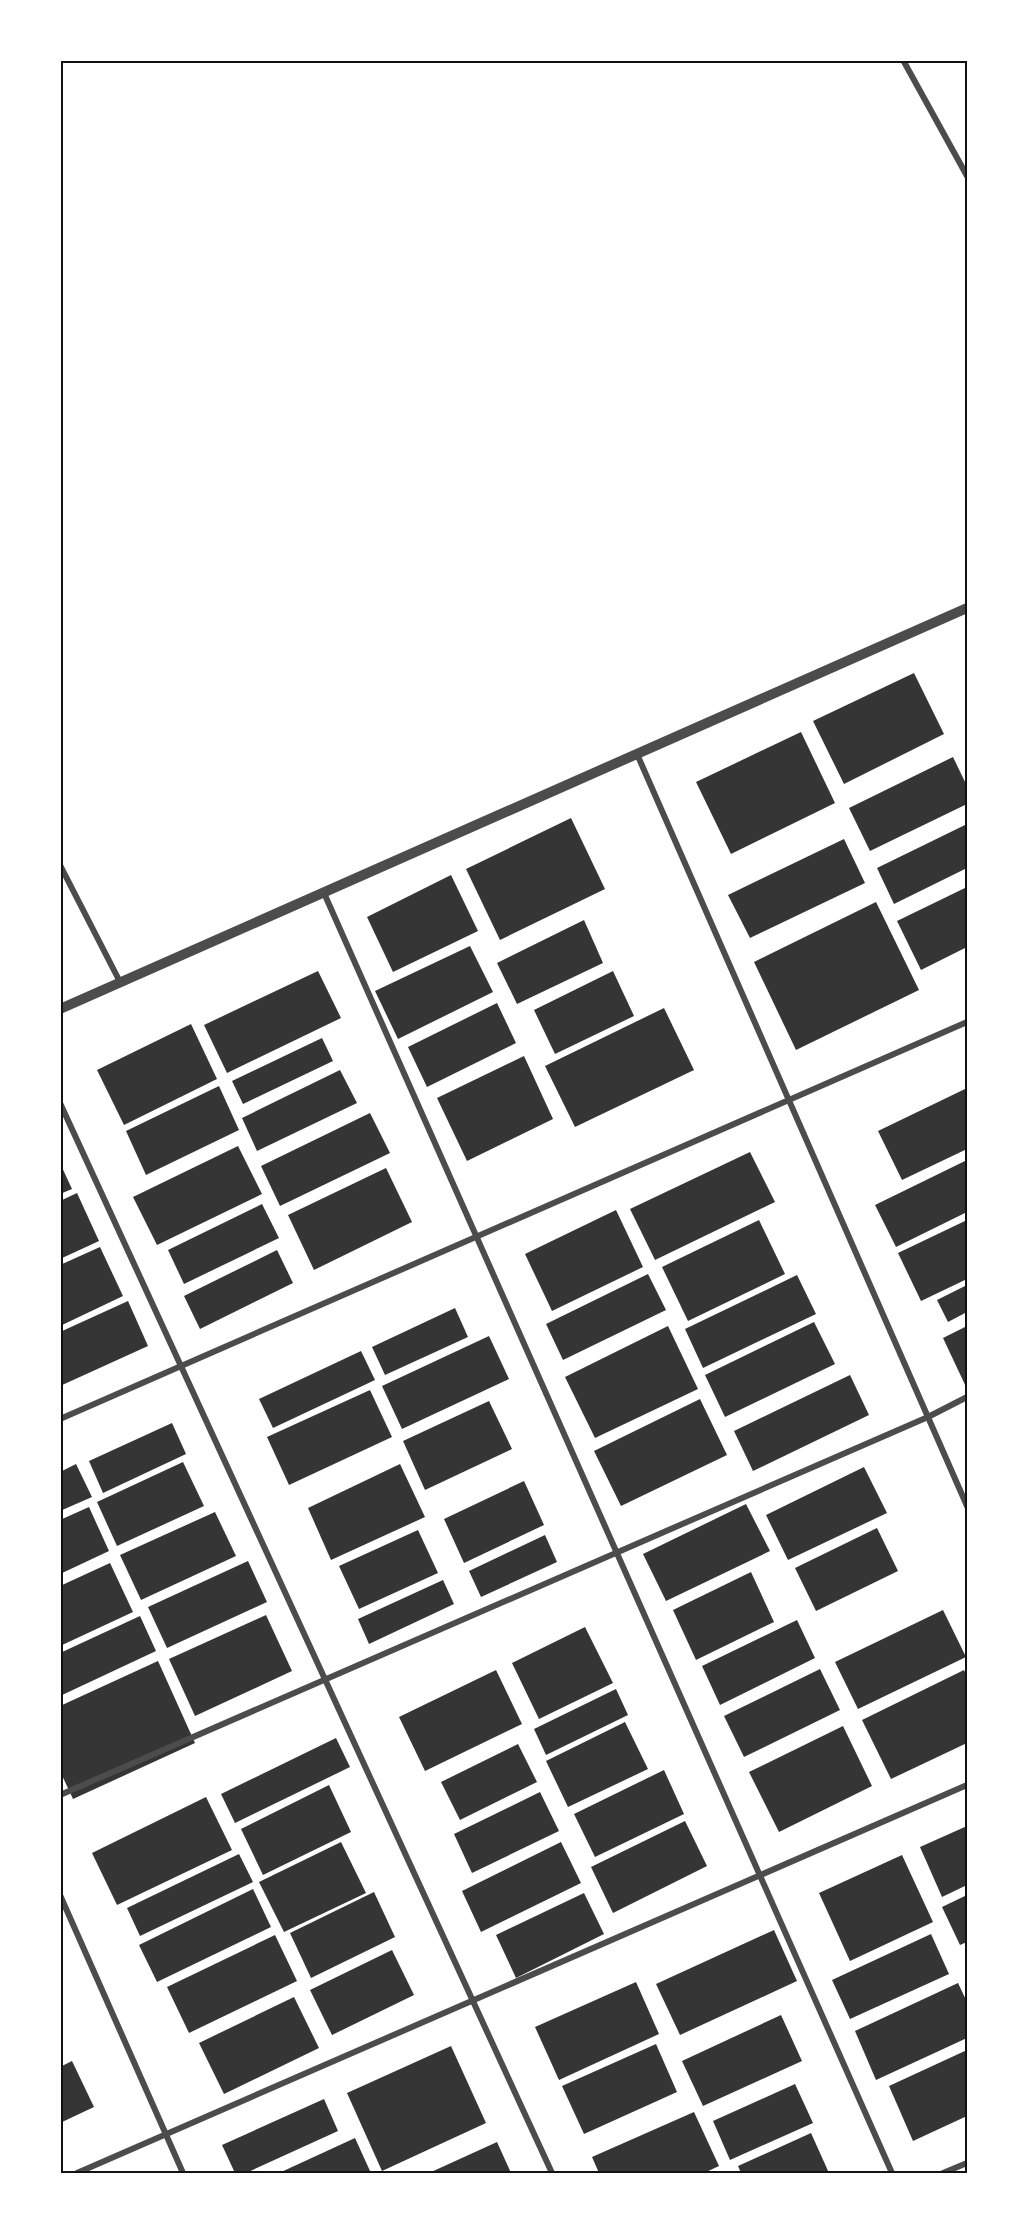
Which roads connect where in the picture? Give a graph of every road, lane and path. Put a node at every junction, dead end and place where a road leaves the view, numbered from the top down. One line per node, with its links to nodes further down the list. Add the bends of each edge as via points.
1 (903, 60): 2 (street)
2 (967, 176)
3 (966, 612): 4 (street)
4 (636, 754): 6 (street); 10 (street)
5 (60, 865): 7 (street)
6 (324, 893): 7 (street); 12 (street)
7 (120, 982): 8 (street)
8 (60, 1009)
9 (967, 1022): 10 (street)
10 (789, 1102): 12 (street); 15 (street)
11 (60, 1103): 13 (street)
12 (477, 1238): 13 (street); 18 (street)
13 (182, 1366): 16 (street); 19 (street)
14 (967, 1397): 15 (street)
15 (928, 1417): 17 (street); 18 (street)
16 (60, 1419)
17 (967, 1506)
18 (616, 1553): 19 (street); 22 (street)
19 (326, 1680): 21 (street); 24 (street)
20 (967, 1785): 22 (street)
21 (60, 1796)
22 (759, 1875): 24 (street); 30 (street)
23 (60, 1895): 25 (street)
24 (473, 2000): 25 (street); 29 (street)
25 (166, 2134): 27 (street); 28 (street)
26 (967, 2163): 31 (street)
27 (77, 2173)
28 (183, 2173)
29 (552, 2173)
30 (892, 2173)
31 (943, 2173)

